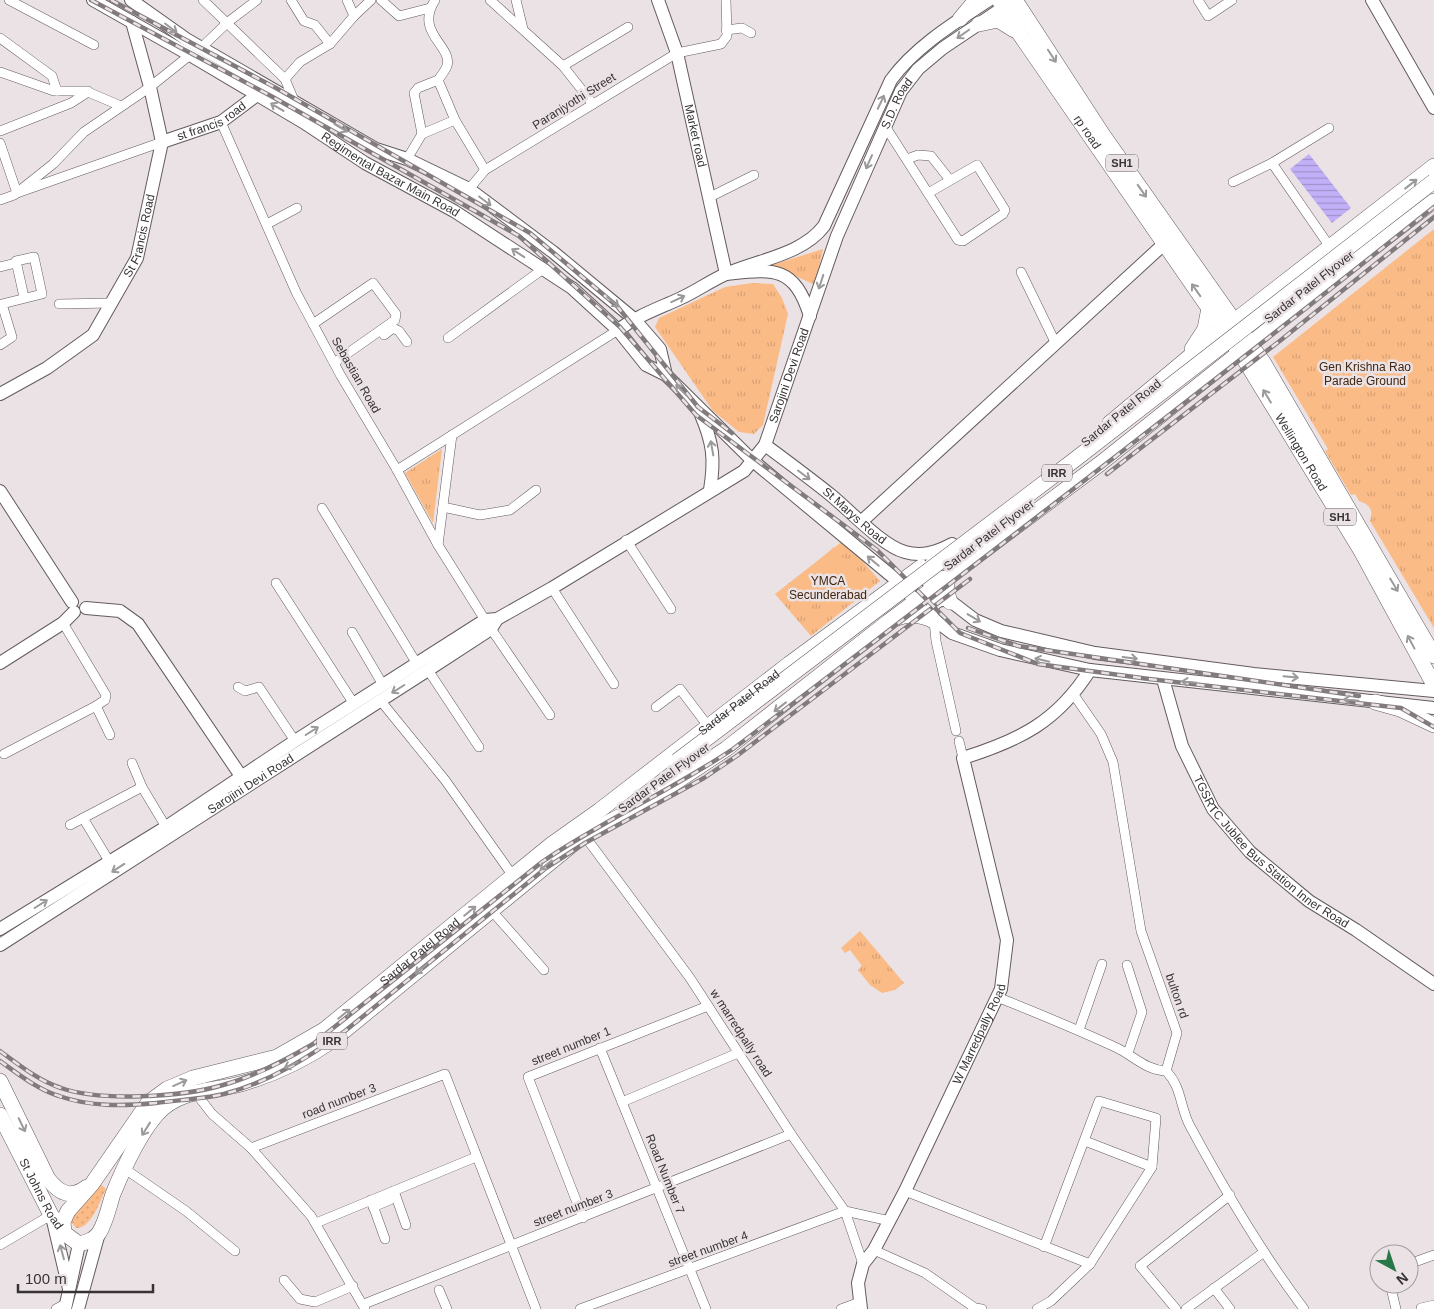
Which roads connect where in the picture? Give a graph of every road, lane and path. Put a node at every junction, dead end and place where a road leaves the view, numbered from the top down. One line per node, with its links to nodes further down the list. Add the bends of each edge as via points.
1 (9, 0): 35 (street)
2 (92, 0): 24 (main road, Regimental Bazar Main Road)
3 (132, 0): 36 (main road, Regimental Bazar Main Road, one-way to 36)
4 (203, 0): 25 (street)
5 (257, 0): 25 (street)
6 (291, 0): 34 (street, via 304,20 315,25)
7 (347, 0): 22 (street)
8 (371, 0): 22 (street)
9 (381, 0): 21 (street, via 399,16)
10 (490, 0): 28 (street)
11 (516, 0): 28 (street)
12 (658, 0): 37 (main road, Market road)
13 (726, 0): 30 (street)
14 (976, 0): 23 (main road)
15 (989, 0): 23 (main road, S.D. Road)
16 (1032, 0): 29 (main road, via 1030,16)
17 (1198, 0): 18 (street, via 1208,16)
18 (1232, 0)
19 (1372, 0): 50 (main road)
20 (1010, 1): 26 (main road, S.D. Road); 29 (main road, rp road / SH1); 32 (main road, rp road / SH1)
21 (433, 4): 42 (street, via 430,26 447,63)
22 (354, 16): 34 (street)
23 (960, 19): 86 (main road, S.D. Road, one-way to 23, via 806,243 824,226 890,80 919,50)
24 (132, 22): 38 (main road, Regimental Bazar Main Road); 43 (main road, St Francis Road)
25 (228, 22): 36 (street); 41 (street)
26 (979, 24): 32 (main road, via 998,20); 55 (main road, S.D. Road, one-way to 55, via 918,69 901,91)
27 (628, 27): 39 (street)
28 (524, 29): 39 (street)
29 (1034, 29): 88 (main road, rp road / SH1, one-way to 88, via 1102,135)
30 (726, 30): 31 (street, via 742,28); 37 (street, Paranjyothi Street, via 727,36 721,44)
31 (751, 33)
32 (1021, 36): 80 (main road, rp road / SH1)
33 (2, 40): 44 (street, via 52,76)
34 (330, 44): 41 (street, via 300,62)
35 (94, 45)
36 (202, 47): 47 (main road, Regimental Bazar Main Road)
37 (677, 53): 48 (street, Paranjyothi Street); 74 (main road, Market road)
38 (190, 55): 43 (street); 46 (main road, Regimental Bazar Main Road)
39 (563, 66): 48 (street)
40 (0, 72): 44 (street)
41 (285, 79): 47 (street)
42 (438, 80): 52 (street); 58 (street, via 414,93)
43 (150, 87): 49 (street); 59 (main road, St Francis Road)
44 (57, 91): 45 (street)
45 (88, 92): 49 (street); 57 (street, via 70,103)
46 (257, 95): 53 (main road, st francis road); 54 (main road, Regimental Bazar Main Road, one-way to 46)
47 (296, 104): 51 (main road, Regimental Bazar Main Road)
48 (593, 104): 65 (street, Paranjyothi Street)
49 (121, 106): 73 (street, via 84,132 53,164)
50 (1434, 108)
51 (310, 111): 54 (main road); 61 (main road, Regimental Bazar Main Road, one-way to 61, via 376,149)
52 (455, 120): 58 (street); 65 (street)
53 (221, 122): 59 (main road, st francis road); 78 (street, Sebastian Road)
54 (303, 122): 84 (main road, Regimental Bazar Main Road, one-way to 54, via 454,211 365,163)
55 (885, 126): 62 (street); 79 (main road, S.D. Road, one-way to 79)
56 (1329, 128): 63 (street)
57 (0, 131)
58 (422, 134): 61 (street)
59 (162, 142): 73 (street); 91 (main road, St Francis Road, via 137,258)
60 (0, 143): 73 (street)
61 (407, 159): 70 (main road, Regimental Bazar Main Road)
62 (908, 159): 67 (street, via 918,155 931,156); 72 (street)
63 (1272, 163): 69 (street); 81 (street)
64 (1434, 166): 81 (main road, Sardar Patel Road / IRR, one-way to 64)
65 (485, 170): 70 (street, Paranjyothi Street)
66 (754, 175): 74 (street)
67 (950, 180): 72 (street); 72 (street, via 977,165 1005,210 1004,214 960,241)
68 (1434, 181): 169 (main road, Sardar Patel Flyover / IRR, bridge)
69 (1233, 182)
70 (469, 189): 95 (main road, Regimental Bazar Main Road, one-way to 95, via 554,252)
71 (1434, 190): 169 (main road, Sardar Patel Flyover / IRR, via 1054,485)
72 (930, 192)
73 (17, 193): 75 (street)
74 (710, 196): 86 (main road, Market road)
75 (0, 200)
76 (1434, 201): 87 (main road, Sardar Patel Road / IRR)
77 (297, 208): 78 (street)
78 (267, 224): 96 (street, Sebastian Road)
79 (837, 236): 94 (main road, Sarojini Devi Road, one-way to 94)
80 (1164, 244): 93 (main road, rp road / SH1, one-way to 80); 102 (main road)
81 (1324, 252): 87 (main road); 90 (main road, Sardar Patel Road / IRR)
82 (16, 263): 83 (street); 89 (street); 89 (street, via 34,257 42,294)
83 (0, 267)
84 (543, 269): 98 (main road, Regimental Bazar Main Road, via 584,297); 99 (street)
85 (1021, 272): 102 (street)
86 (726, 274): 94 (main road, via 767,270 780,274 796,285); 95 (main road, one-way to 86)
87 (1334, 277): 103 (main road, Sardar Patel Road / IRR)
88 (1207, 283): 90 (main road, via 1240,305); 97 (main road, rp road / SH1)
89 (24, 297): 101 (street, via 2,304 12,337)
90 (1259, 302): 97 (main road, Sardar Patel Road / IRR)
91 (111, 303): 92 (street); 107 (main road, St Francis Road, via 93,335 48,368)
92 (59, 304)
93 (1209, 308): 97 (main road, rp road / SH1); 105 (main road, via 1205,329)
94 (810, 316): 110 (main road, Sarojini Devi Road)
95 (634, 319): 98 (main road); 106 (main road, Regimental Bazar Main Road, via 660,349)
96 (313, 324): 104 (street, Sebastian Road); 104 (street, via 373,283 396,314 394,320)
97 (1229, 325): 103 (main road, SH1); 105 (main road, Sardar Patel Road / IRR)
98 (618, 330): 106 (main road, Regimental Bazar Main Road, via 646,365); 109 (street)
99 (448, 338)
100 (407, 342): 104 (street, via 393,328)
101 (0, 344)
102 (1056, 344): 120 (main road)
103 (1245, 348): 114 (main road, Sardar Patel Road / IRR); 141 (main road, SH1, one-way to 141); 148 (main road, Wellington Road / SH1, one-way to 103)
104 (335, 365): 113 (street, Sebastian Road)
105 (1178, 366): 111 (main road, Sardar Patel Road / IRR)
106 (666, 375): 108 (main road, Regimental Bazar Main Road, one-way to 106)
107 (1, 389)
108 (698, 408): 112 (main road, Regimental Bazar Main Road); 116 (main road, one-way to 108, via 713,453)
109 (452, 435): 113 (street); 118 (street)
110 (766, 446): 112 (main road, Sarojini Devi Road); 120 (main road, St Marys Road, one-way to 120)
111 (1065, 459): 114 (main road); 122 (main road, Sardar Patel Road / IRR)
112 (753, 461): 116 (main road, Sarojini Devi Road, via 744,471); 128 (main road, St Marys Road, one-way to 112)
113 (397, 470): 123 (street, Sebastian Road)
114 (1081, 479): 126 (main road, Sardar Patel Road / IRR)
115 (536, 490): 118 (street, via 510,510 480,515)
116 (710, 490): 121 (main road, Sarojini Devi Road)
117 (0, 492): 134 (main road)
118 (443, 507): 123 (street)
119 (322, 508): 143 (street)
120 (862, 521): 122 (main road, St Marys Road, via 889,546 904,552 937,552)
121 (626, 540): 129 (main road, Sarojini Devi Road); 135 (street)
122 (952, 544): 124 (main road, Sardar Patel Road / IRR)
123 (438, 545): 139 (street, Sebastian Road)
124 (937, 556): 125 (main road, Sardar Patel Road / IRR); 126 (main road, via 932,561 933,574 938,578)
125 (916, 571): 128 (main road, Sardar Patel Road / IRR); 130 (main road)
126 (948, 578): 130 (main road, Sardar Patel Road / IRR); 132 (main road, via 946,589)
127 (276, 583): 154 (street)
128 (900, 583): 131 (main road, Sardar Patel Road / IRR); 133 (main road, St Marys Road)
129 (552, 588): 139 (main road, Sarojini Devi Road); 146 (street)
130 (935, 588): 132 (main road); 133 (main road, Sardar Patel Road / IRR)
131 (884, 594): 136 (main road, via 896,593 904,603); 160 (main road, Sardar Patel Road / IRR)
132 (950, 601): 137 (main road, via 938,600 933,604 930,610); 150 (main road, one-way to 150, via 975,620 1001,631 1095,654 1254,674)
133 (916, 602): 136 (main road, Sardar Patel Road / IRR); 137 (main road, St Marys Road)
134 (73, 607): 138 (main road); 170 (main road, via 82,599 86,608 120,611 138,624)
135 (671, 609)
136 (894, 618): 137 (main road, via 912,614); 176 (main road, Sardar Patel Road / IRR, one-way to 176, via 726,749 638,807)
137 (933, 620): 144 (main road, St Marys Road, one-way to 137, via 1000,650 952,632); 161 (street)
138 (63, 623): 142 (main road); 155 (street, via 106,695 105,700)
139 (491, 623): 143 (main road, Sarojini Devi Road); 158 (street, Sebastian Road)
140 (352, 632): 147 (street)
141 (1434, 656)
142 (0, 663)
143 (422, 667): 147 (main road, Sarojini Devi Road); 152 (main road, Sarojini Devi Road, one-way to 152); 165 (street)
144 (1090, 670): 145 (main road, St Marys Road); 151 (main road)
145 (1163, 679): 153 (main road, St Marys Road, one-way to 145); 185 (main road, TGSRTC Jublee Bus Station Inner Road, via 1182,746 1213,809 1250,852 1309,901)
146 (614, 684)
147 (383, 685): 154 (main road, Sarojini Devi Road)
148 (1434, 685)
149 (238, 687): 163 (street, via 244,691 259,687)
150 (1434, 691)
151 (1074, 695): 167 (main road, via 1026,734 997,748); 192 (street, bulton rd, via 1101,734 1113,762 1141,930 1177,1033)
152 (380, 700): 170 (main road, Sarojini Devi Road); 178 (street, via 445,780)
153 (1375, 702): 157 (main road, St Marys Road); 159 (main road, via 1400,709)
154 (354, 704): 163 (main road, Sarojini Devi Road, one-way to 154)
155 (96, 706): 162 (street); 166 (street)
156 (656, 707): 160 (street, via 680,689)
157 (1434, 708)
158 (550, 715)
159 (1434, 725)
160 (708, 726): 172 (main road, Sardar Patel Road / IRR)
161 (956, 731)
162 (110, 735)
163 (295, 741): 170 (main road, Sarojini Devi Road)
164 (959, 741): 167 (street, W Marredpally Road)
165 (479, 747)
166 (4, 754)
167 (963, 758): 186 (main road, W Marredpally Road, via 1008,940)
168 (132, 763): 171 (street)
169 (679, 764): 172 (main road, Sardar Patel Flyover / IRR); 176 (main road, Sardar Patel Flyover / IRR)
170 (245, 781): 175 (main road, Sarojini Devi Road); 181 (main road, Sarojini Devi Road, one-way to 181)
171 (142, 788): 173 (street); 175 (street)
172 (600, 810): 178 (main road, Sardar Patel Road / IRR)
173 (83, 818): 174 (street); 177 (street)
174 (70, 825)
175 (166, 827): 177 (main road, Sarojini Devi Road)
176 (584, 835): 179 (main road, Sardar Patel Road / IRR, one-way to 179); 187 (street, w marredpally road)
177 (109, 862): 180 (main road, Sarojini Devi Road, one-way to 177)
178 (513, 876): 203 (main road, Sardar Patel Road / IRR, one-way to 178, via 148,1103 167,1089 193,1078 277,1057 303,1044)
179 (490, 910): 184 (street); 194 (main road, Sardar Patel Road / IRR, one-way to 194, via 370,1011 307,1058 243,1083)
180 (0, 930)
181 (0, 945)
182 (1102, 964): 188 (street)
183 (1127, 965): 190 (street, via 1142,1012)
184 (544, 970)
185 (1434, 984)
186 (997, 997): 188 (street); 206 (main road, W Marredpally Road)
187 (708, 1006): 189 (street, street number 1); 191 (street, w marredpally road)
188 (1079, 1030): 190 (street)
189 (600, 1048): 195 (street, Road Number 7); 212 (street, street number 1, via 528,1077)
190 (1128, 1052): 192 (street, via 1144,1066)
191 (738, 1053): 195 (street); 197 (street, w marredpally road)
192 (1166, 1071): 207 (street, via 1175,1080 1189,1124)
193 (0, 1082): 203 (main road, St Johns Road, one-way to 203, via 56,1189 66,1194 79,1194)
194 (195, 1092): 199 (street, via 212,1114); 202 (main road, Sardar Patel Road / IRR, one-way to 202, via 176,1099 159,1112 147,1126)
195 (622, 1102): 204 (street, Road Number 7)
196 (0, 1115): 211 (main road, St Johns Road)
197 (791, 1134): 204 (street, street number 3); 210 (street, w marredpally road)
198 (1085, 1141): 201 (street); 201 (street, via 1099,1101 1156,1118); 222 (street)
199 (251, 1148): 200 (street, road number 3, via 444,1074); 214 (street)
200 (476, 1157): 208 (street); 221 (street, road number 3)
201 (1152, 1167): 229 (street)
202 (125, 1169): 217 (main road, Sardar Patel Road / IRR); 224 (street, via 186,1211)
203 (92, 1184): 216 (main road, Sardar Patel Road / IRR, via 68,1211 63,1222)
204 (658, 1188): 212 (street, street number 3); 230 (street, Road Number 7)
205 (412, 1190): 208 (street)
206 (905, 1191): 213 (main road, W Marredpally Road); 222 (street)
207 (1230, 1194): 225 (street); 249 (street, via 1140,1266)
208 (393, 1196): 209 (street); 215 (street)
209 (372, 1204): 214 (street); 218 (street)
210 (845, 1211): 213 (street); 228 (street, w marredpally road); 230 (street, street number 4)
211 (51, 1215): 216 (main road, St Johns Road); 220 (street); 234 (main road, one-way to 211)
212 (583, 1218): 221 (street, street number 3)
213 (890, 1221): 223 (main road, W Marredpally Road)
214 (316, 1223): 232 (street)
215 (406, 1225)
216 (64, 1233): 219 (main road, St Johns Road)
217 (99, 1233): 219 (main road, via 90,1241); 239 (main road)
218 (385, 1239)
219 (79, 1244): 234 (main road)
220 (0, 1245)
221 (511, 1246): 240 (street, street number 3); 243 (street, road number 3)
222 (1044, 1247): 229 (street)
223 (874, 1250): 228 (main road, W Marredpally Road); 247 (street, via 925,1273 974,1308)
224 (235, 1252)
225 (1264, 1252): 233 (street); 252 (street)
226 (1434, 1255): 227 (street)
227 (1419, 1260)
228 (863, 1264): 238 (main road, W Marredpally Road, via 858,1282)
229 (1090, 1264): 248 (street, via 1051,1301)
230 (691, 1270): 244 (street, street number 4); 245 (street, Road Number 7)
231 (284, 1280): 232 (street, via 300,1298 315,1302)
232 (353, 1286): 240 (street)
233 (1214, 1288): 250 (street); 251 (street)
234 (70, 1289): 239 (main road)
235 (439, 1290): 242 (street)
236 (1392, 1294): 253 (street)
237 (1434, 1305): 241 (street)
238 (861, 1306): 246 (street)
239 (66, 1307)
240 (365, 1307)
241 (1421, 1308)
242 (447, 1309)
243 (536, 1309)
244 (580, 1309)
245 (706, 1309)
246 (841, 1309)
247 (982, 1309)
248 (1037, 1309)
249 (1176, 1309)
250 (1186, 1309)
251 (1230, 1309)
252 (1304, 1309)
253 (1396, 1309)

